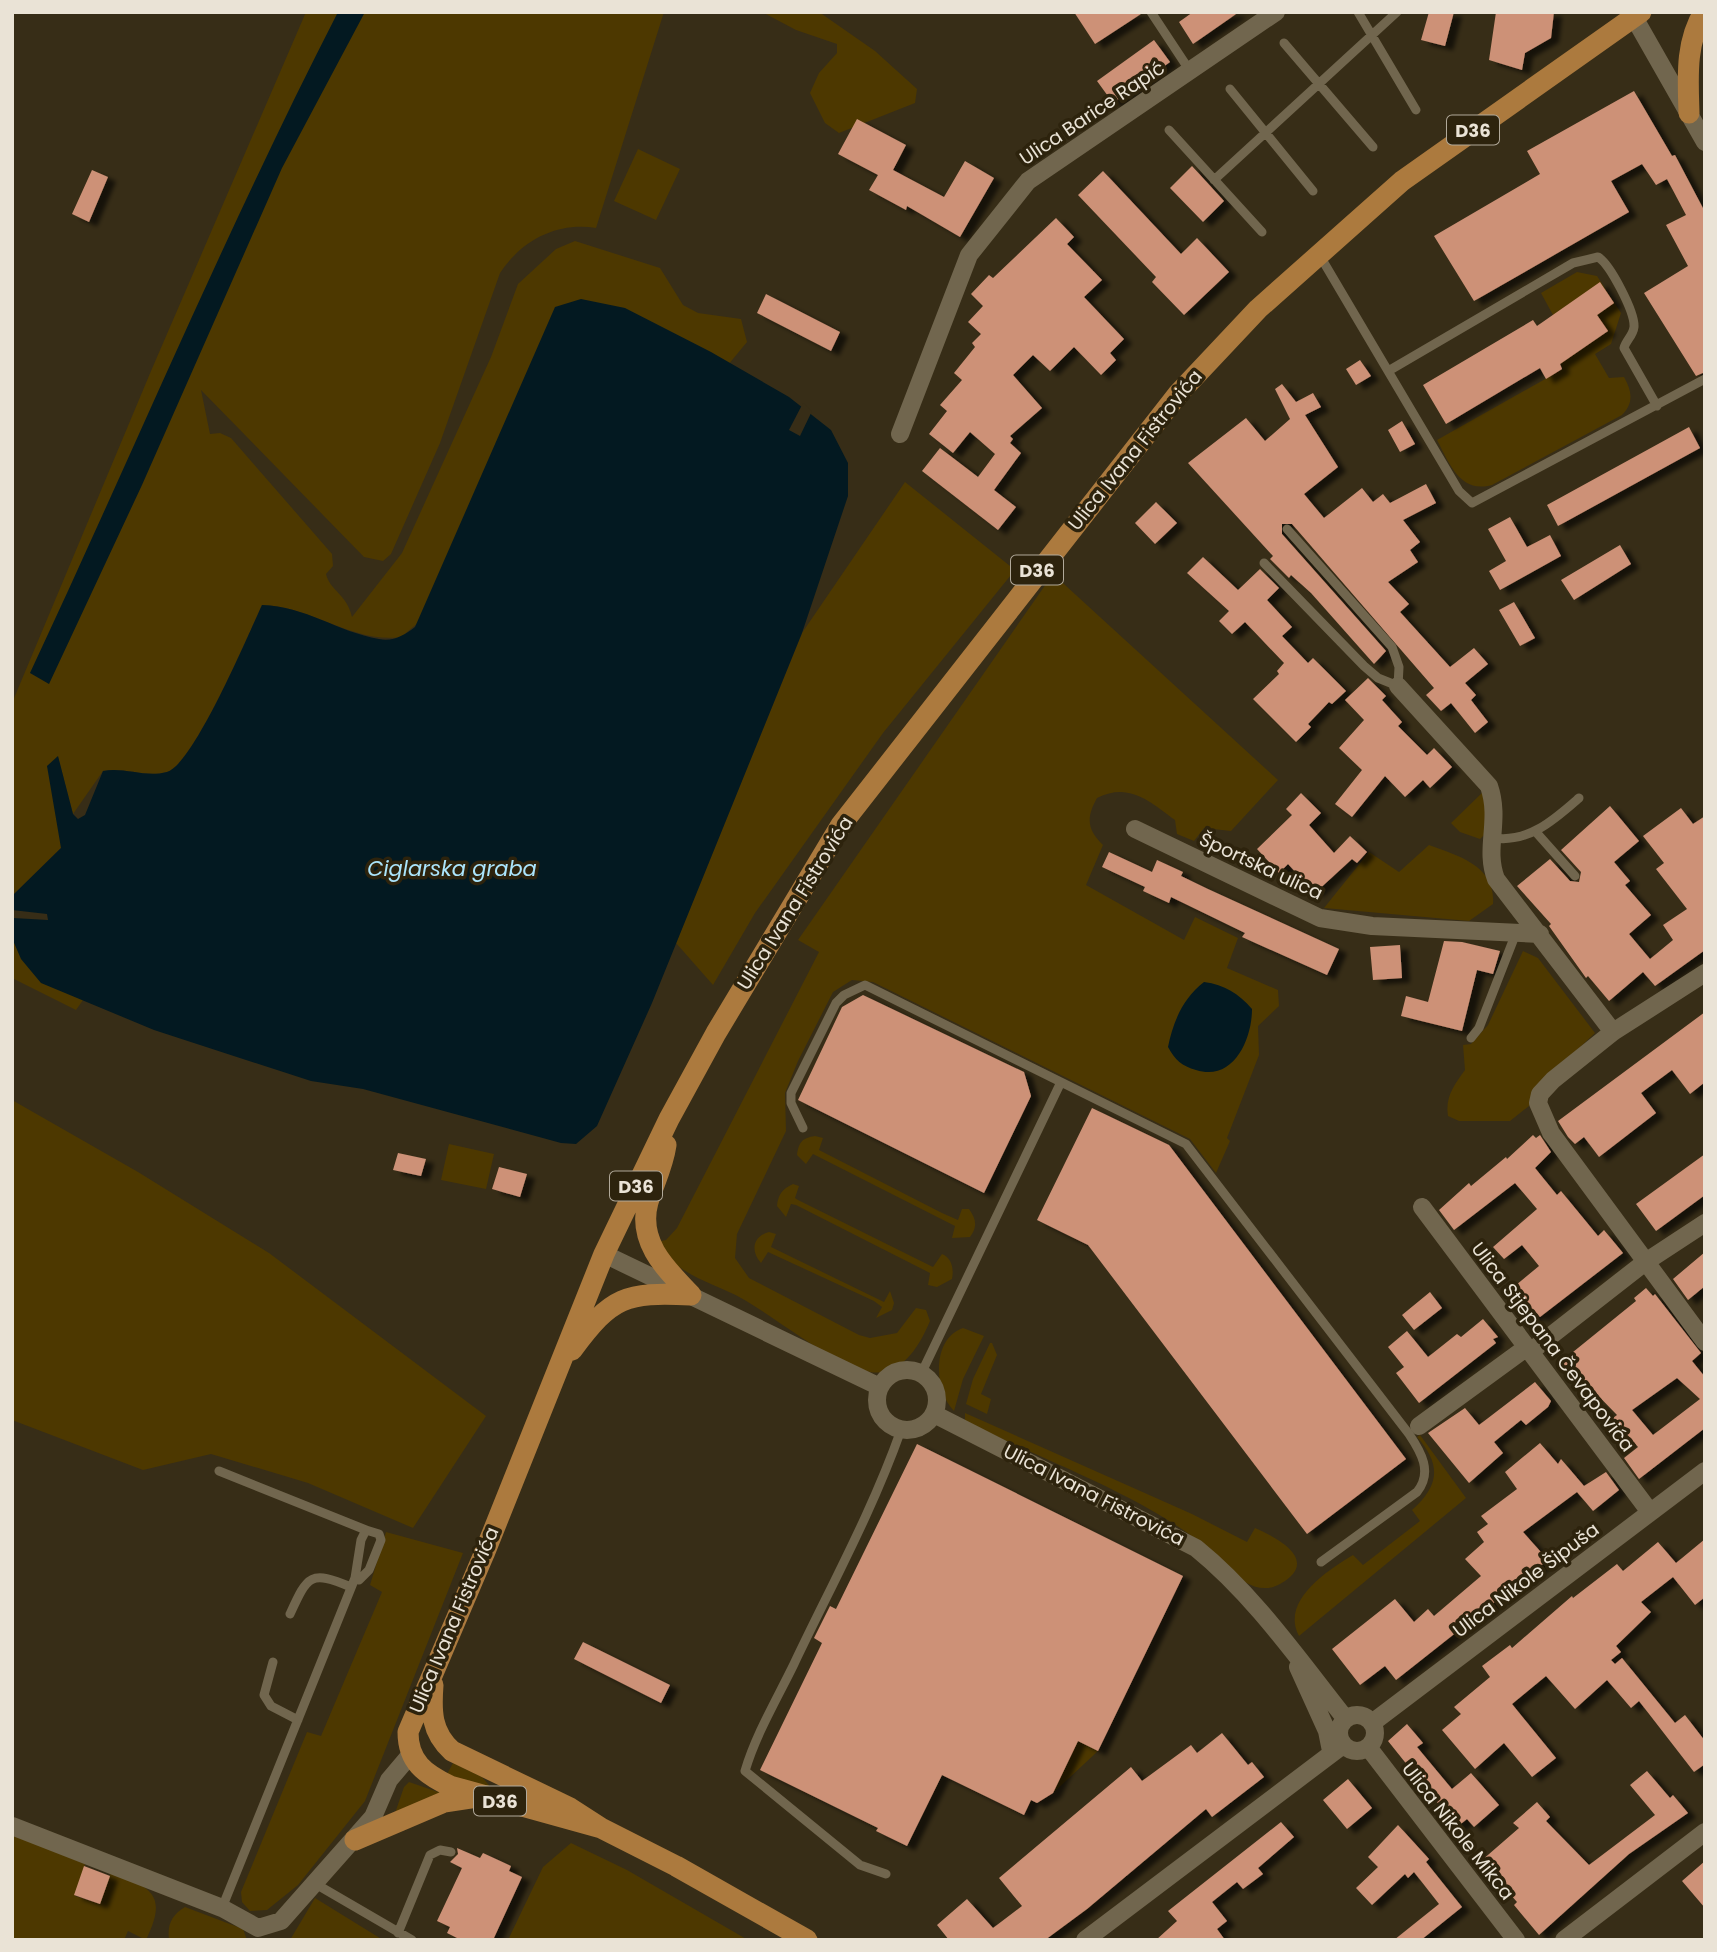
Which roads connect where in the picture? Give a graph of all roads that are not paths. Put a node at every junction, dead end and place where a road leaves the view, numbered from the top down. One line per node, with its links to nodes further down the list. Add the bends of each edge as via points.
1 (1151, 12): 9 (lane)
2 (1276, 12): 9 (street, Ulica Barice Rapić)
3 (1358, 12): 7 (lane)
4 (1397, 12): 7 (lane)
5 (1704, 12): 13 (main road, via 1691,43)
6 (1635, 14): 13 (street); 21 (main road, Ulica Ivana Fistrovića / D36, via 1402,181)
7 (1372, 36): 10 (lane); 12 (lane)
8 (1284, 43): 10 (lane)
9 (1190, 71): 25 (street, Ulica Barice Rapić, via 1028,181 971,251)
10 (1319, 84): 15 (lane); 17 (lane)
11 (1230, 89): 15 (lane)
12 (1416, 110)
13 (1689, 113): 16 (street)
14 (1169, 130): 18 (lane)
15 (1265, 133): 18 (lane); 19 (lane)
16 (1705, 142)
17 (1373, 147)
18 (1214, 180): 20 (lane)
19 (1313, 191)
20 (1262, 232)
21 (1318, 253): 22 (lane); 40 (main road, Ulica Ivana Fistrovića / D36, via 1178,394 876,777 812,868)
22 (1390, 370): 24 (lane, via 1459,491 1472,503); 24 (lane, via 1573,263 1598,257 1608,266 1632,313 1633,331 1625,348)
23 (1705, 379): 24 (lane)
24 (1657, 406)
25 (900, 434)
26 (1287, 528): 28 (lane, via 1392,647 1399,667)
27 (1264, 563): 28 (lane, via 1364,666)
28 (1398, 686): 32 (street, via 1489,786 1495,804)
29 (1579, 797): 31 (lane)
30 (1135, 829): 34 (street, Športska ulica, via 1320,918 1372,926)
31 (1535, 831): 32 (lane); 33 (lane)
32 (1494, 838): 35 (street, via 1489,862 1496,879)
33 (1575, 876)
34 (1516, 933): 35 (street, Športska ulica); 38 (lane)
35 (1540, 934): 37 (street)
36 (1705, 973): 37 (street)
37 (1613, 1032): 45 (street, via 1553,1080 1538,1103 1545,1124)
38 (1471, 1038)
39 (1061, 1082): 41 (lane, via 865,985 836,1003 792,1093 791,1103); 50 (lane); 59 (lane, via 1186,1144 1418,1449 1425,1479 1417,1492)
40 (669, 1119): 44 (main road, Ulica Ivana Fistrovića / D36); 46 (main road, via 664,1160 646,1216 647,1231 652,1251)
41 (803, 1128)
42 (1422, 1207): 48 (street, Ulica Stjepana Čevapovića)
43 (1705, 1223): 45 (street)
44 (604, 1254): 46 (street); 49 (main road, Ulica Ivana Fistrovića / D36)
45 (1644, 1263): 47 (street); 48 (street)
46 (691, 1295): 49 (main road, via 648,1293 615,1303 590,1326); 51 (street)
47 (1705, 1342)
48 (1529, 1350): 53 (street); 57 (street, Ulica Stjepana Čevapovića)
49 (554, 1374): 64 (main road, Ulica Ivana Fistrovića / D36)
50 (921, 1374): 51 (street, via 894,1373); 52 (street, via 936,1391)
51 (880, 1387): 54 (street, via 880,1414)
52 (934, 1414): 54 (street, via 920,1428); 62 (street, Ulica Ivana Fistrovića, via 1196,1548 1223,1572)
53 (1419, 1426)
54 (901, 1430): 78 (lane, via 867,1517 745,1771 860,1865)
55 (219, 1471): 58 (lane)
56 (1705, 1471): 57 (street, Ulica Nikole Šipuša)
57 (1650, 1513): 67 (street, Ulica Nikole Šipuša)
58 (366, 1530): 60 (lane); 60 (lane, via 379,1534 381,1540 366,1574)
59 (1321, 1562)
60 (353, 1583): 61 (lane, via 314,1576 301,1589); 66 (lane)
61 (290, 1614)
62 (1296, 1657): 65 (street, Ulica Ivana Fistrovića); 69 (street, Ulica Ivana Fistrovića, via 1301,1678)
63 (273, 1662): 66 (lane, via 264,1695 271,1706)
64 (434, 1676): 70 (main road, D36, via 433,1722); 71 (main road, Ulica Ivana Fistrovića / D36, via 411,1721)
65 (1345, 1718): 67 (street, via 1361,1715); 69 (street)
66 (298, 1720): 80 (lane)
67 (1372, 1723): 68 (street, via 1374,1739)
68 (1368, 1747): 69 (street); 86 (street, Ulica Nikole Mikca)
69 (1337, 1750): 83 (street)
70 (452, 1751): 71 (main road); 74 (main road, D36, via 570,1808)
71 (411, 1754): 72 (main road, D36, via 427,1774); 76 (street, via 396,1768 373,1817)
72 (485, 1797): 74 (main road, D36); 76 (main road, via 444,1802)
73 (12, 1826): 80 (street)
74 (601, 1828): 85 (main road, D36)
75 (1705, 1832): 87 (street)
76 (355, 1840): 79 (street)
77 (451, 1852): 81 (lane, via 440,1850 430,1855)
78 (886, 1874)
79 (313, 1882): 81 (lane); 82 (street, via 281,1921)
80 (222, 1908): 82 (street)
81 (398, 1933): 84 (lane)
82 (262, 1934)
83 (1092, 1936)
84 (412, 1940)
85 (807, 1940)
86 (1517, 1940)
87 (1564, 1940)

